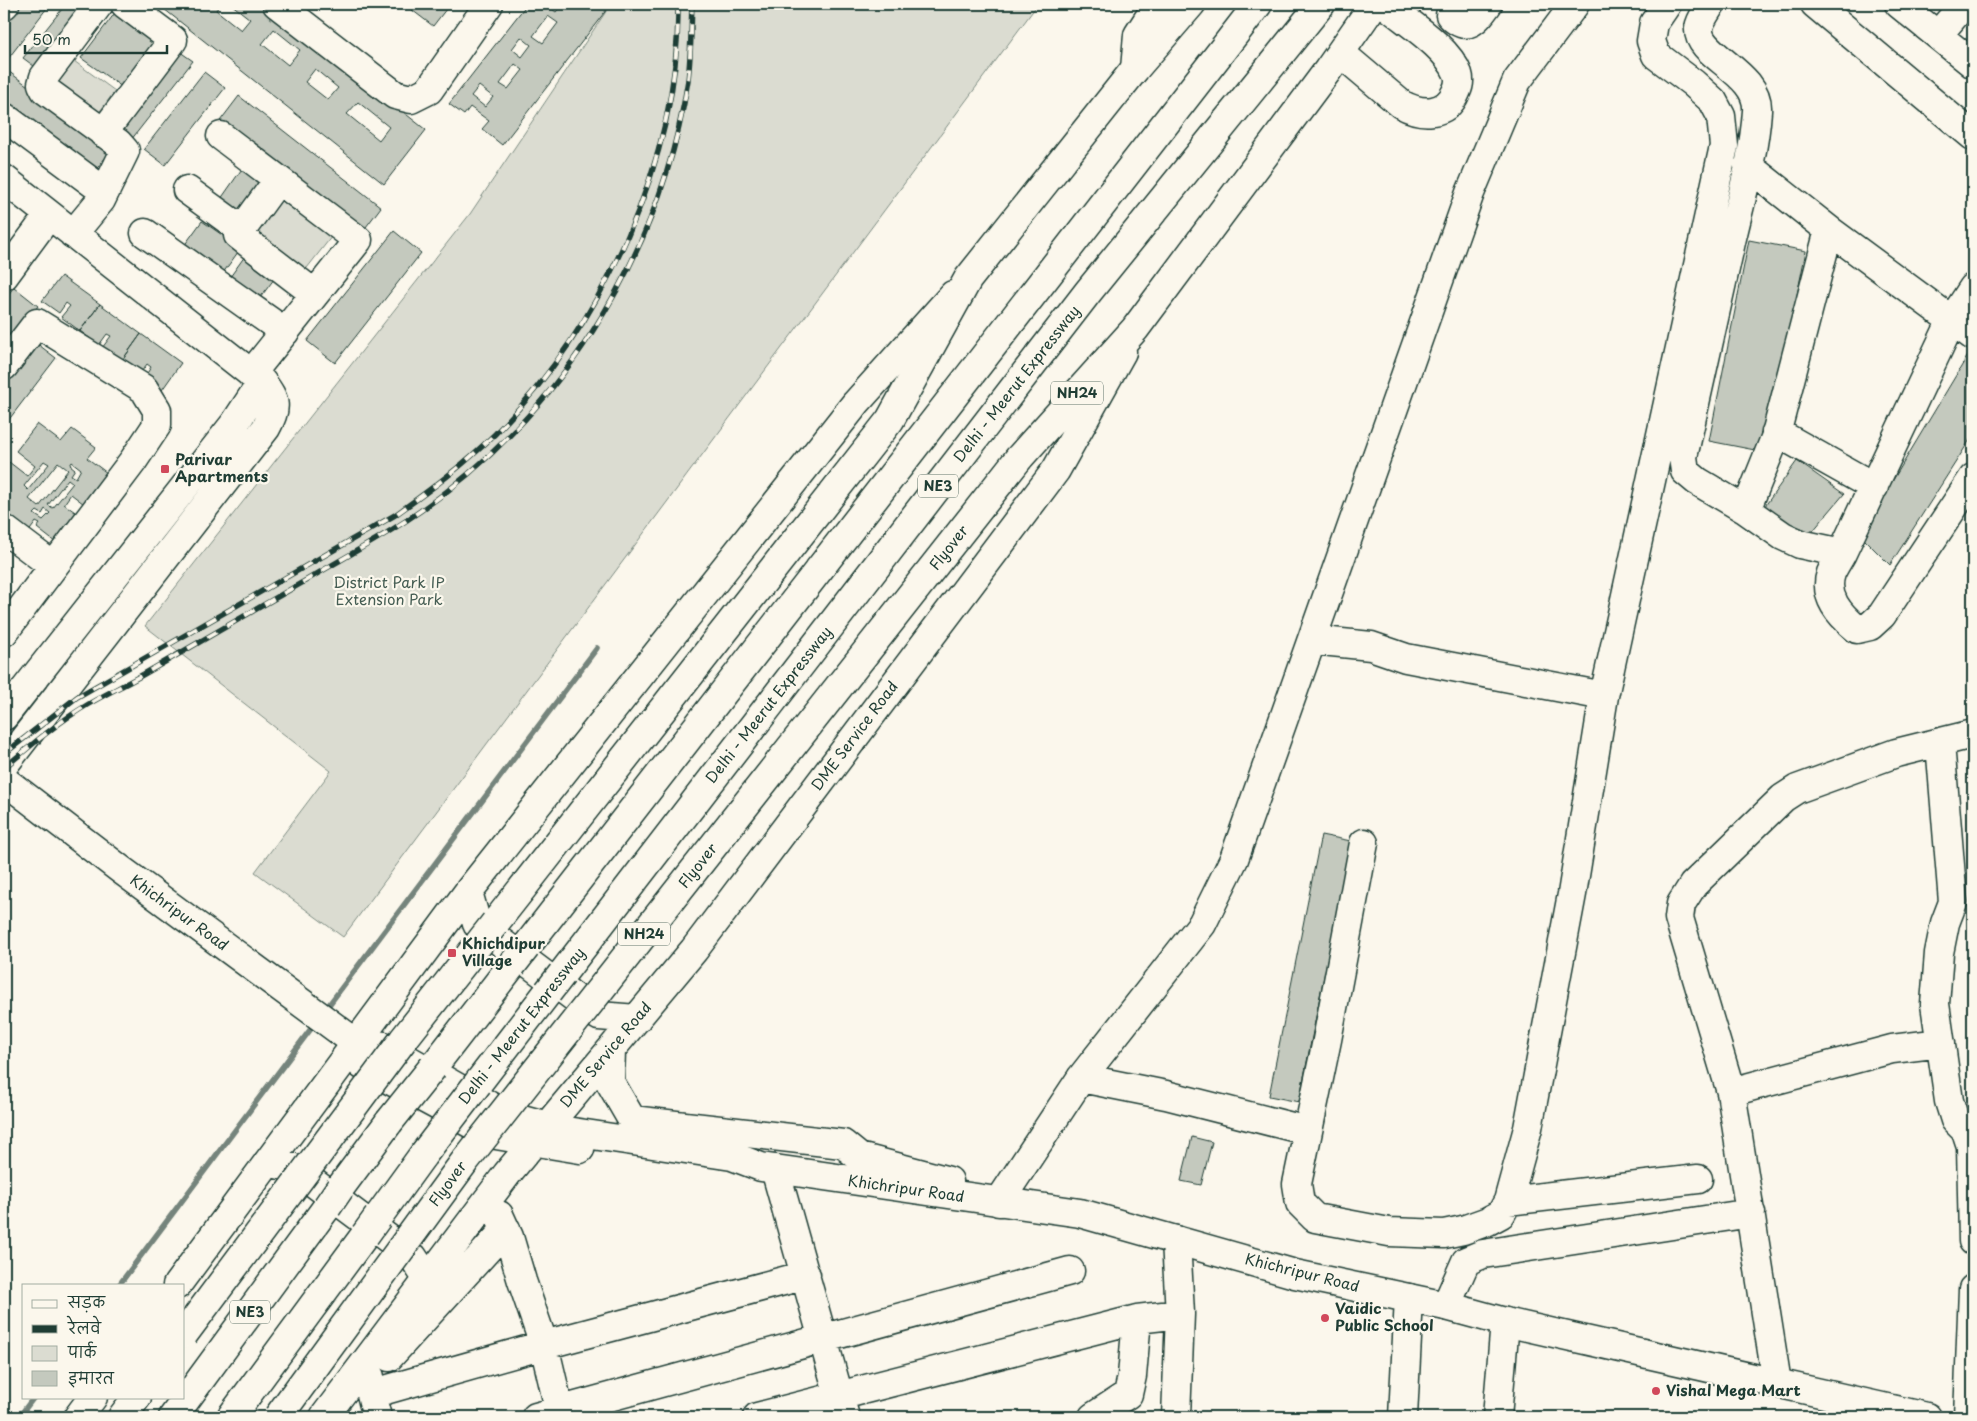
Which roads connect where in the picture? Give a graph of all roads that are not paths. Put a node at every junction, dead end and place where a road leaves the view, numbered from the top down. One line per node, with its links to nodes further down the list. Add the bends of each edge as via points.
1 (99, 4): 23 (main road, via 42,84 45,90)
2 (125, 4): 23 (main road, via 173,40)
3 (277, 4): 4 (main road, via 395,95 411,99 429,90)
4 (489, 4)
5 (1158, 4): 21 (main road, via 1138,35)
6 (1191, 4): 21 (main road)
7 (1258, 4): 105 (main road, NE3, bridge, via 389,1122)
8 (1321, 4): 106 (main road, Delhi - Meerut Expressway / NE3, bridge, via 1088,292 423,1155)
9 (1456, 4): 10 (main road, via 1450,16 1465,24 1478,18)
10 (1488, 4)
11 (1575, 4): 54 (main road, via 1517,81 1477,176)
12 (1667, 4): 55 (main road, via 1654,23 1651,41 1656,55 1712,100 1721,116 1724,146)
13 (1711, 4): 26 (main road, via 1699,26 1700,38 1741,76 1754,95 1758,109)
14 (1815, 4): 25 (main road)
15 (1899, 4): 18 (main road)
16 (1964, 4): 18 (main road)
17 (1385, 5): 19 (main road); 19 (main road, via 1441,50 1458,74 1459,85 1448,106 1438,111 1412,110)
18 (1938, 35): 20 (main road)
19 (1336, 63): 41 (main road)
20 (1973, 64)
21 (1135, 69): 37 (main road)
22 (4, 117): 30 (main road)
23 (104, 133): 30 (main road, via 125,151)
24 (221, 136): 28 (main road)
25 (1973, 136)
26 (1748, 166): 33 (main road); 49 (main road, via 1683,457 1685,471)
27 (4, 179): 31 (main road)
28 (278, 180): 32 (main road); 39 (main road, via 358,240)
29 (187, 190): 32 (main road)
30 (106, 192): 35 (main road)
31 (48, 215): 35 (main road); 36 (main road)
32 (242, 230): 39 (main road, via 238,235)
33 (1829, 230): 40 (main road); 46 (main road)
34 (145, 233): 42 (main road)
35 (74, 234): 45 (main road)
36 (4, 276)
37 (968, 279): 63 (main road, via 856,403); 94 (main road, bridge, via 890,420 409,1032)
38 (1973, 288): 40 (main road)
39 (315, 294): 42 (main road)
40 (1952, 320): 43 (main road); 48 (main road)
41 (1135, 329): 65 (main road, DME Service Road, via 1056,470 694,950); 107 (main road, Flyover / NH24, bridge, via 1019,458 465,1161)
42 (285, 332): 45 (main road)
43 (1973, 336)
44 (4, 366): 52 (main road, via 37,322 144,389 158,410 157,425 133,461)
45 (257, 378): 56 (main road, via 236,423); 59 (main road, via 275,403 266,428)
46 (1776, 432): 48 (main road); 49 (main road)
47 (1973, 478): 51 (main road, via 1882,615 1870,626 1857,629 1834,606 1828,590 1831,573)
48 (1874, 487): 51 (main road)
49 (1746, 510): 51 (main road, via 1800,544)
50 (4, 529): 52 (main road)
51 (1842, 553)
52 (53, 566): 53 (main road)
53 (4, 632)
54 (1312, 640): 55 (main road, via 1371,646 1406,658); 69 (main road, via 1234,859 1202,924)
55 (1604, 696): 78 (main road, via 1572,894 1528,1128)
56 (4, 716)
57 (1973, 734): 58 (main road)
58 (1940, 742): 64 (main road); 70 (main road, via 1896,753 1797,789 1783,798 1693,885 1681,904 1679,918)
59 (4, 765)
60 (4, 780): 66 (main road, Khichripur Road)
61 (1364, 843): 71 (main road)
62 (1973, 884): 64 (main road)
63 (468, 892): 65 (main road, via 477,924 599,1016); 66 (main road)
64 (1953, 902): 67 (main road, via 1939,953 1935,1004)
65 (637, 1019): 68 (main road, DME Service Road)
66 (356, 1043): 72 (main road, Khichripur Road, via 384,1046); 73 (main road)
67 (1941, 1043): 70 (main road, via 1892,1049); 83 (main road, via 1948,1101 1971,1146)
68 (610, 1050): 72 (main road, DME Service Road); 76 (main road, via 610,1082 632,1120 843,1144 859,1157)
69 (1081, 1078): 71 (main road, via 1166,1095); 79 (main road)
70 (1730, 1092): 80 (main road)
71 (1308, 1131): 78 (main road, via 1297,1184 1300,1202 1315,1218 1389,1232 1444,1234 1488,1221 1501,1214)
72 (540, 1133): 74 (main road, Khichripur Road, via 566,1131 732,1156); 77 (main road, DME Service Road)
73 (268, 1162): 86 (main road, via 294,1168 412,1257); 87 (main road)
74 (768, 1168): 79 (main road, Khichripur Road); 85 (main road)
75 (1698, 1179): 78 (main road)
76 (949, 1181)
77 (490, 1198): 81 (main road); 86 (main road, DME Service Road)
78 (1508, 1201)
79 (1000, 1202): 82 (main road, Khichripur Road, via 1080,1213)
80 (1751, 1213): 90 (main road, via 1483,1254 1466,1261); 97 (main road)
81 (506, 1229): 96 (main road); 98 (main road)
82 (1176, 1240): 89 (main road, Khichripur Road, via 1295,1274); 91 (main road)
83 (1973, 1241)
84 (1070, 1271): 95 (main road)
85 (806, 1275): 95 (main road); 96 (main road)
86 (428, 1280): 108 (main road, DME Service Road)
87 (177, 1284)
88 (1973, 1289): 116 (main road)
89 (1409, 1298): 90 (main road, Khichripur Road); 113 (main road)
90 (1446, 1306): 93 (main road, Khichripur Road)
91 (1180, 1314): 92 (main road); 112 (main road)
92 (1137, 1319): 101 (main road); 111 (main road, via 1128,1394)
93 (1505, 1322): 97 (main road, Khichripur Road); 114 (main road)
94 (185, 1333)
95 (823, 1337): 101 (main road); 102 (main road)
96 (544, 1344): 98 (main road); 102 (main road)
97 (1777, 1383): 115 (main road, Khichripur Road)
98 (373, 1396): 109 (main road)
99 (92, 1398): 103 (main road)
100 (136, 1398): 104 (main road)
101 (842, 1407): 110 (main road)
102 (552, 1415)
103 (78, 1417)
104 (122, 1417)
105 (173, 1417)
106 (231, 1417)
107 (278, 1417)
108 (324, 1417)
109 (340, 1417)
110 (757, 1417)
111 (1093, 1417)
112 (1176, 1417)
113 (1403, 1417)
114 (1497, 1417)
115 (1927, 1417)
116 (1968, 1417)

